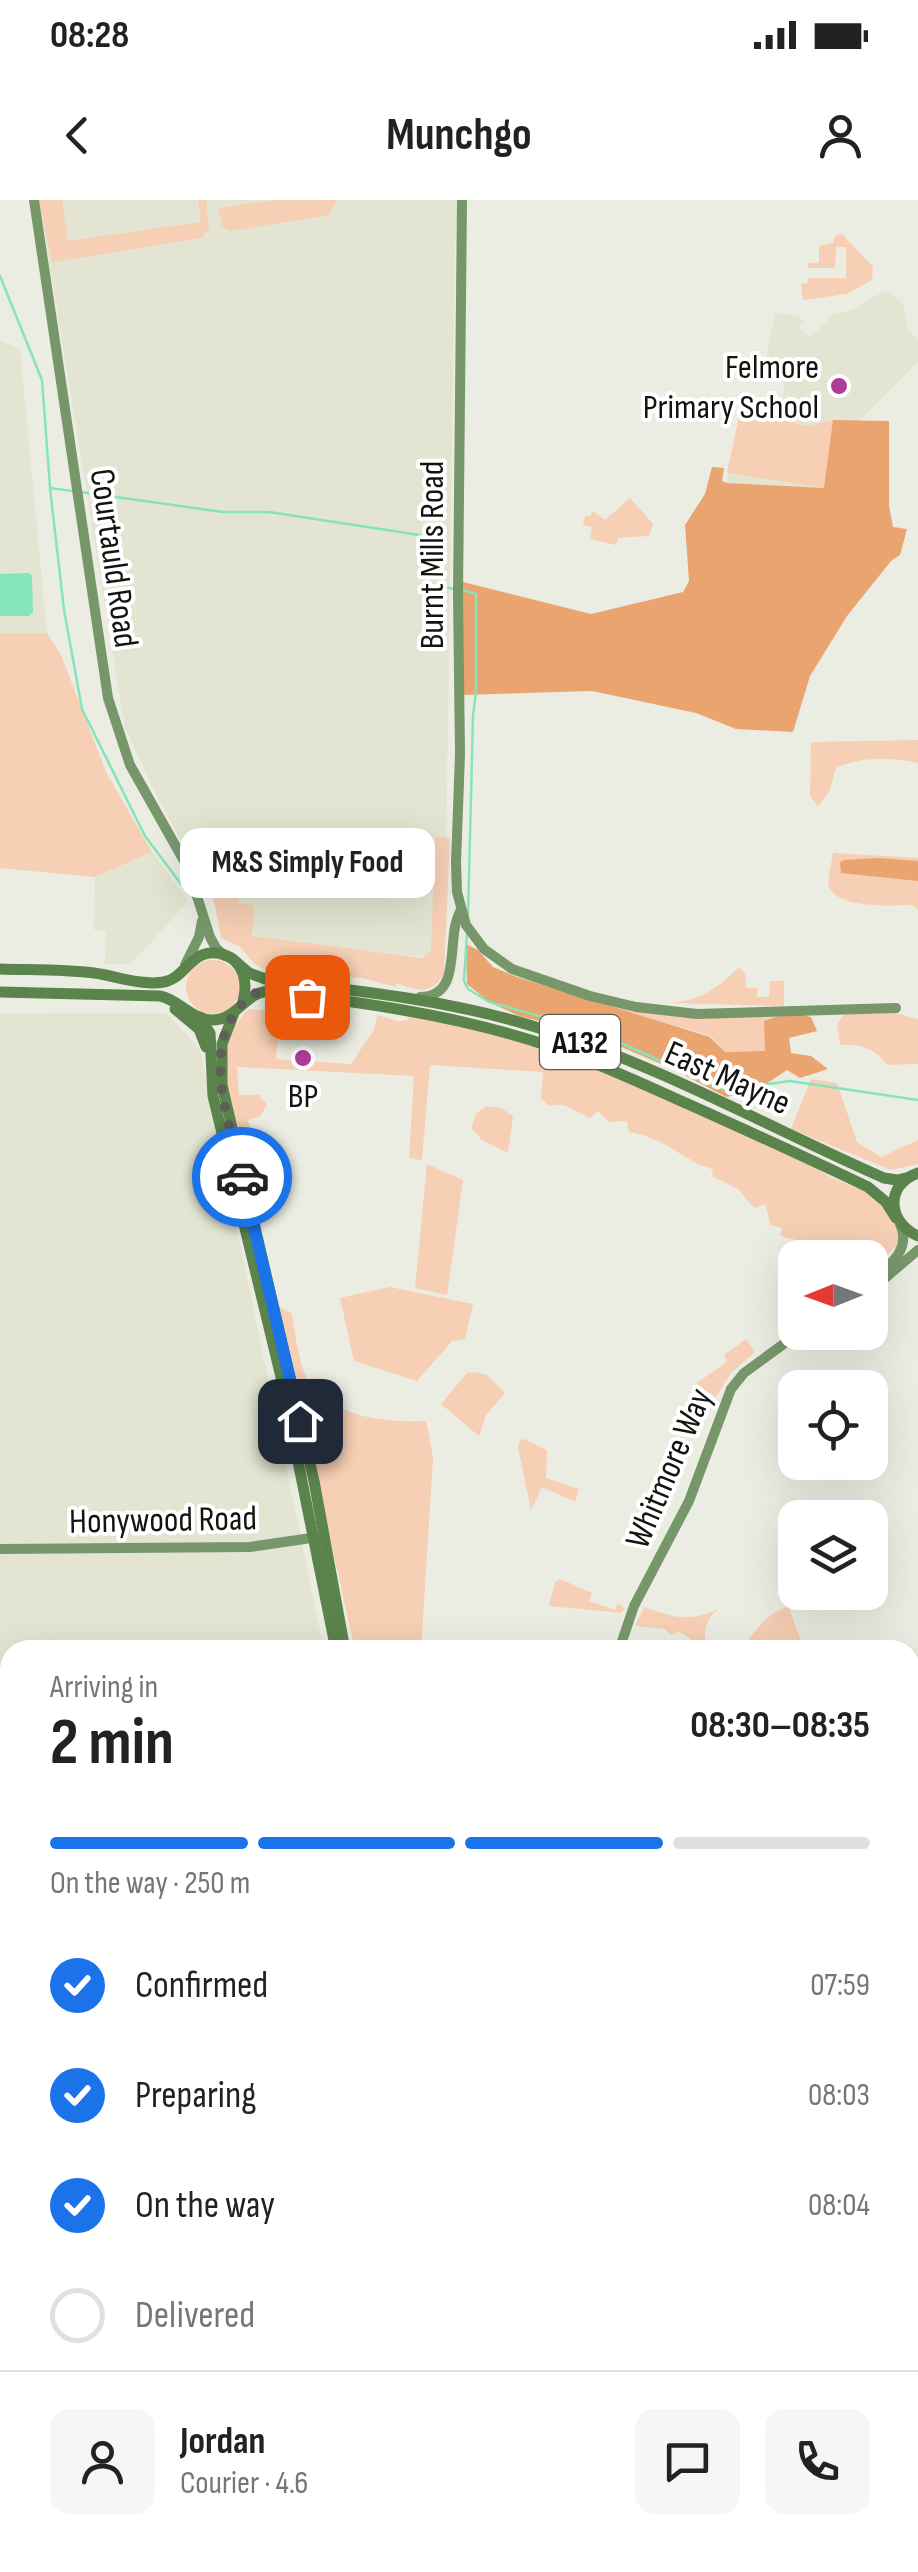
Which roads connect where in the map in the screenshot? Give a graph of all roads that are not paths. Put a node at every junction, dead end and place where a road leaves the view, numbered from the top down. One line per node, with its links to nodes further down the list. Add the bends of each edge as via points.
1 (34, 200): 3 (street, Courtauld Road, via 114,720)
2 (462, 200): 4 (street, Burnt Mills Road)
3 (200, 905): 5 (street, Courtauld Road, via 213,942); 6 (street, via 200,932)
4 (460, 910): 10 (street, Burnt Mills Road, via 446,986 431,997); 11 (street, Burnt Mills Road, via 474,938 502,964 647,1009 726,1014)
5 (231, 959): 6 (main road, via 206,955); 10 (main road, East Mayne / A132, via 268,980); 12 (main road, via 245,980)
6 (183, 968): 7 (main road, via 158,983 91,972); 13 (main road, via 180,996)
7 (0, 969)
8 (0, 992): 9 (main road, A132)
9 (133, 996): 13 (main road, A132, via 164,996); 14 (main road, via 172,1007 199,1029)
10 (404, 996): 15 (main road, East Mayne / A132, via 561,1035 878,1176)
11 (896, 1008)
12 (238, 1009): 13 (main road, A132, via 212,1020); 16 (main road, East Mayne / A132, via 258,992 285,993 424,1014 551,1047 864,1184); 22 (main road, via 222,1044 222,1085)
13 (194, 1014): 14 (main road, via 210,1033)
14 (210, 1074): 22 (main road)
15 (912, 1175): 16 (main road, A132, via 895,1193)
16 (898, 1221): 17 (main road, A132); 19 (street, via 902,1250)
17 (918, 1236)
18 (918, 1250): 20 (street)
19 (888, 1263)
20 (888, 1276)
21 (778, 1348): 26 (street, Whitmore Way, via 730,1390 689,1501)
22 (320, 1537): 23 (street, Honywood Road, via 250,1547); 24 (main road); 25 (main road)
23 (0, 1549)
24 (335, 1640)
25 (343, 1640)
26 (623, 1640)

